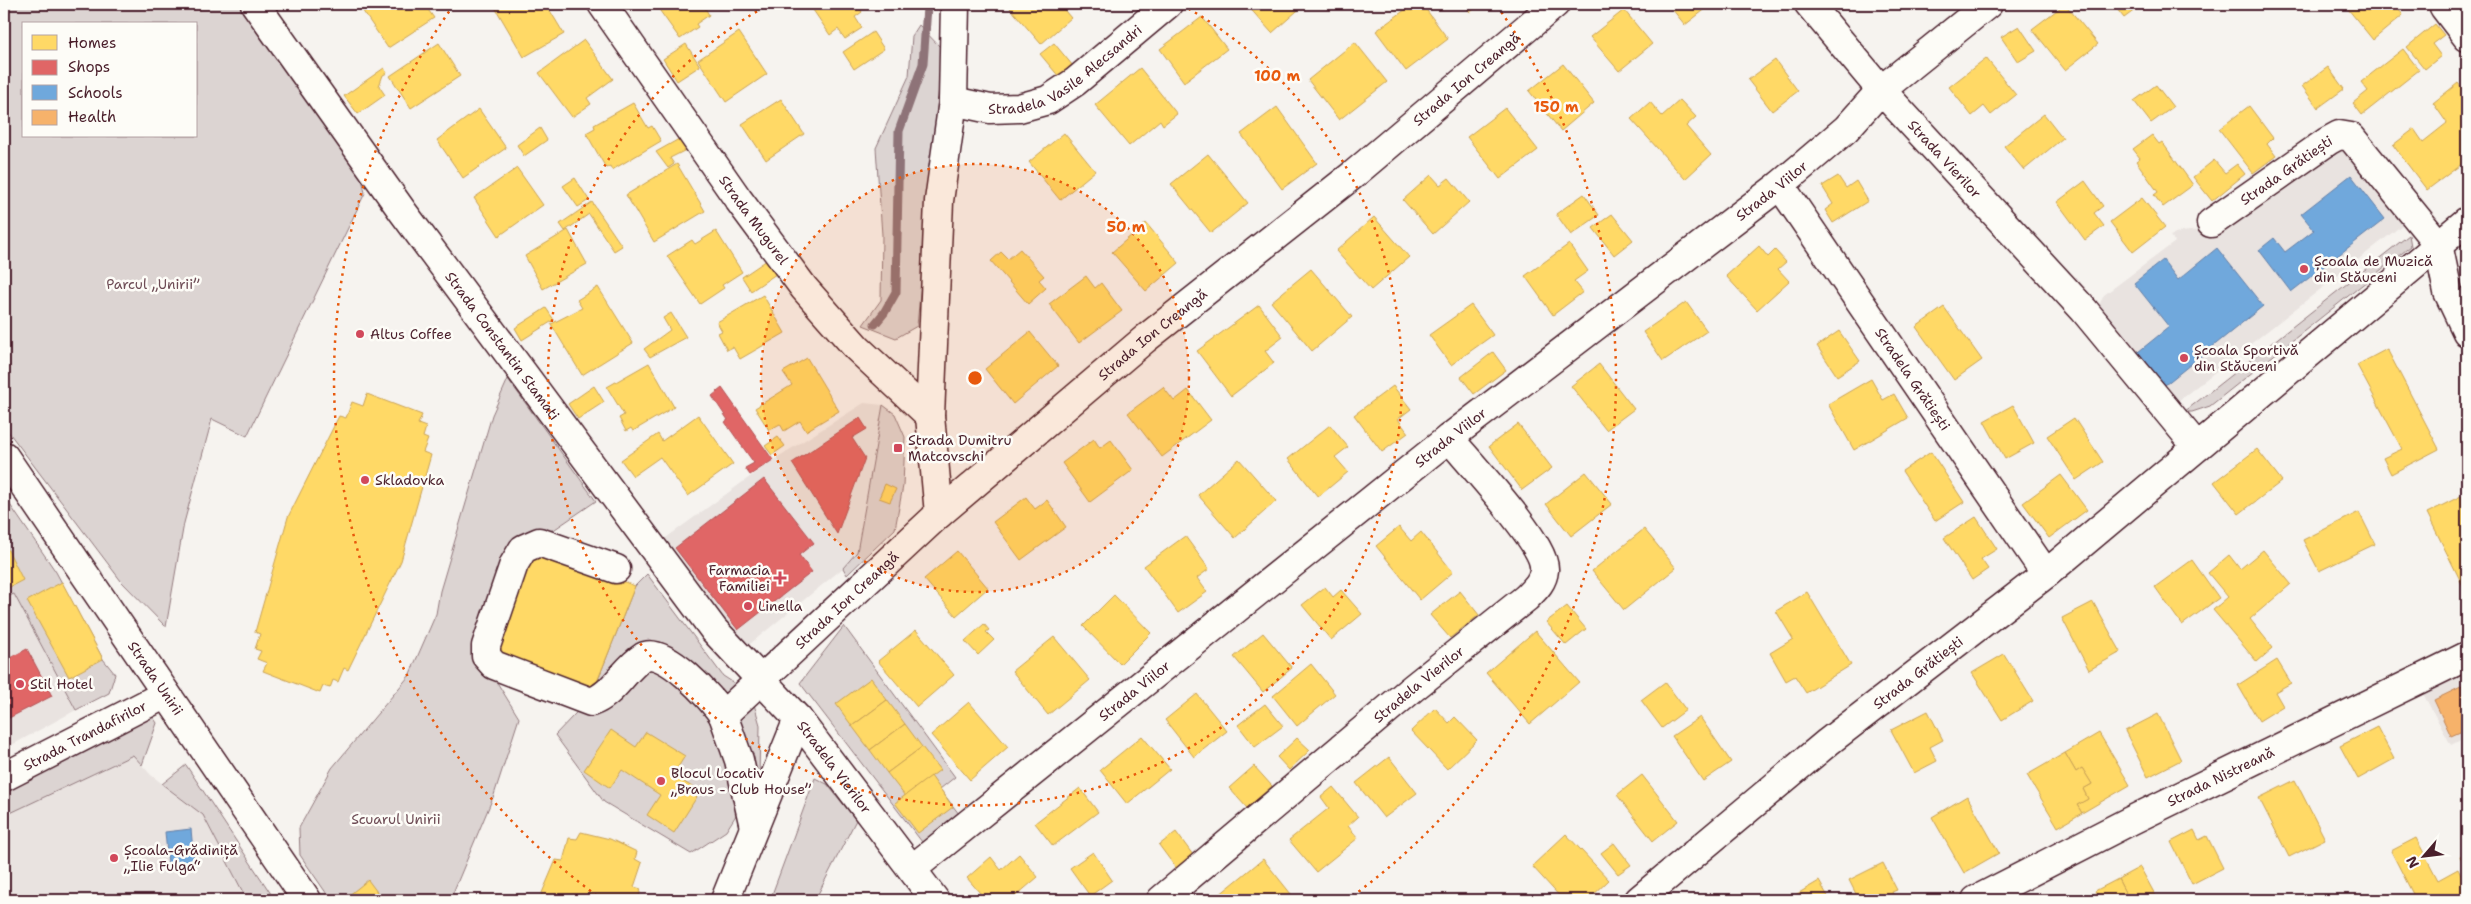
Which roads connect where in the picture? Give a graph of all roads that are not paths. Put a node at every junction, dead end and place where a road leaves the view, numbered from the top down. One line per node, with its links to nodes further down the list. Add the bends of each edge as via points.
1 (254, 4): 25 (street, Strada Constantin Stamati, via 403,212 714,630)
2 (602, 4): 17 (street, Strada Mugurel, via 804,288 857,348)
3 (955, 4): 11 (street)
4 (1168, 4): 11 (street, Stradela Vasile Alecsandri, via 1075,82 1048,100 1019,108 990,109)
5 (1555, 4): 21 (street, Strada Ion Creangă, via 1354,174 1145,339)
6 (1809, 4): 10 (street, Strada Vierilor)
7 (1988, 4): 10 (street, Strada Viilor)
8 (2448, 4): 9 (street, via 2444,7)
9 (2467, 37)
10 (1881, 90): 12 (street, Strada Viilor, via 1846,129); 19 (street, Strada Vierilor, via 2084,310)
11 (953, 101): 17 (street, via 939,201)
12 (1780, 184): 18 (street, Strada Viilor); 23 (street, Stradela Grătiești)
13 (2467, 221): 15 (street, Strada Grătiești)
14 (2211, 223): 15 (street, Strada Grătiești, via 2339,136 2351,137)
15 (2438, 244): 16 (street, via 2448,292); 19 (street, Strada Grătiești)
16 (2467, 332)
17 (930, 416): 21 (street)
18 (1448, 438): 31 (street, Strada Viilor); 35 (street, Stradela Vierilor, via 1541,553 1545,568 1541,583)
19 (2197, 447): 23 (street, Strada Grătiești)
20 (4, 456): 26 (street, Strada Unirii)
21 (939, 514): 25 (street, Strada Ion Creangă)
22 (616, 569): 27 (street, via 539,542 523,549 514,564 486,646 486,656 494,664 591,702 601,699 644,656 656,655 672,664 710,697)
23 (2046, 574): 36 (street, Strada Grătiești, via 1828,742)
24 (2467, 656): 37 (street, Strada Nistreană)
25 (762, 680): 27 (street, Strada Ion Creangă); 28 (street, Strada Constantin Stamati)
26 (166, 694): 29 (street, Strada Trandafirilor); 32 (street, Strada Unirii)
27 (723, 714): 30 (street, via 739,760)
28 (798, 719): 30 (street, Stradela Vierilor); 31 (street, Stradela Vierilor)
29 (4, 777)
30 (754, 827): 33 (street, Stradela Vierilor)
31 (912, 870): 34 (street, Stradela Vierilor)
32 (307, 900)
33 (725, 900)
34 (935, 900)
35 (1161, 900)
36 (1639, 900)
37 (1976, 900)

